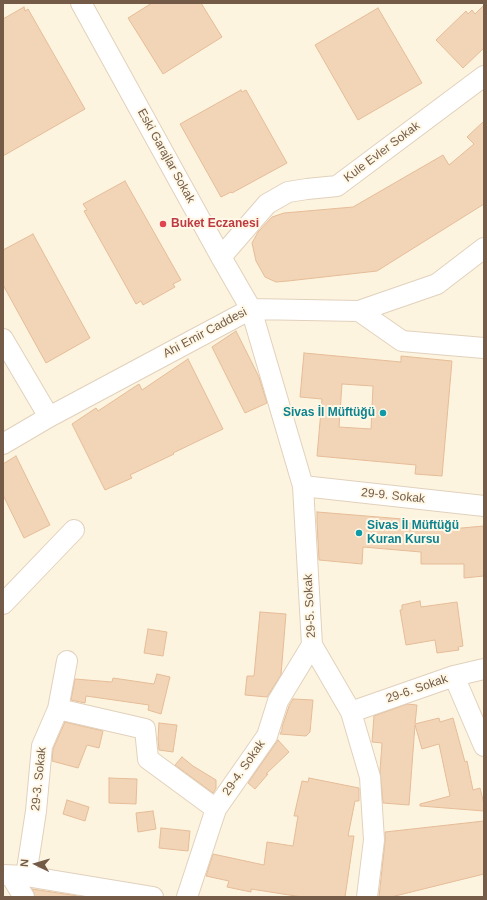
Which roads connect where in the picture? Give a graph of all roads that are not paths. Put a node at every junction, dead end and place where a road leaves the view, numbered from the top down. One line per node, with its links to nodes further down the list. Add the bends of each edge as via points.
1 (81, 3): 4 (street, Eski Garajlar Sokak)
2 (484, 76): 4 (street, Kule Evler Sokak, via 337,186 288,192 267,204)
3 (484, 248): 6 (street, Ahi Emir Caddesi, via 437,284)
4 (221, 257): 5 (street, Eski Garajlar Sokak)
5 (251, 309): 6 (street, Ahi Emir Caddesi); 9 (street, Ahi Emir Caddesi); 11 (street, 29-5. Sokak)
6 (359, 311): 8 (street, via 402,341)
7 (3, 339): 9 (street)
8 (484, 348)
9 (49, 417): 10 (street, Ahi Emir Caddesi)
10 (3, 444)
11 (303, 486): 12 (street, 29-9. Sokak); 15 (street, 29-5. Sokak)
12 (484, 506)
13 (74, 530): 14 (street)
14 (3, 604)
15 (312, 644): 20 (street, 29-5. Sokak); 22 (street, 29-4. Sokak, via 278,701 267,736)
16 (67, 661): 19 (street, 29-3. Sokak)
17 (484, 669): 18 (street, 29-6. Sokak)
18 (454, 676): 20 (street, 29-6. Sokak); 21 (street)
19 (58, 709): 22 (street, via 145,729 148,759); 23 (street, 29-3. Sokak, via 42,746 36,811)
20 (351, 712): 27 (street, 29-5. Sokak, via 370,777 374,840)
21 (484, 746)
22 (216, 809): 26 (street, 29-4. Sokak)
23 (14, 875): 24 (street); 25 (street)
24 (24, 897)
25 (153, 897)
26 (187, 897)
27 (367, 897)

